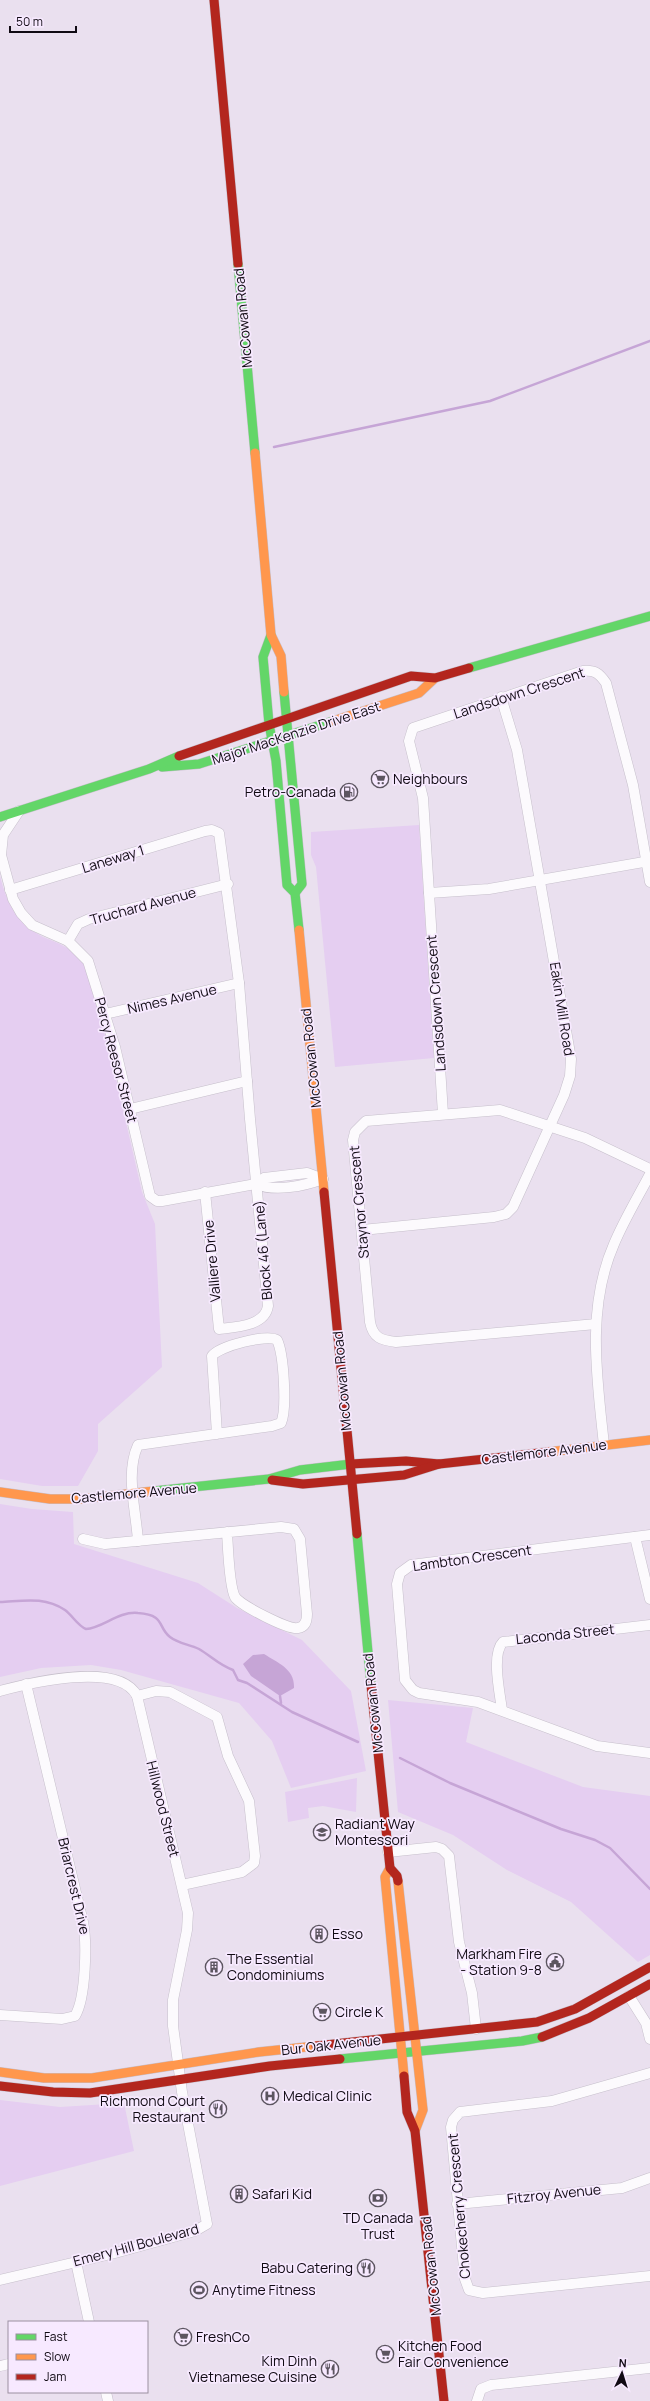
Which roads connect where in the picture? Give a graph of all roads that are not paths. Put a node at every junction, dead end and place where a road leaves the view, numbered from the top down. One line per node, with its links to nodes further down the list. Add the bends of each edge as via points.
1 (214, 0): 3 (main road, McCowan Road)
2 (650, 616): 4 (main road, Major MacKenzie Drive East)
3 (271, 635): 6 (main road, McCowan Road, via 282,656); 7 (main road, McCowan Road, via 263,657)
4 (435, 678): 6 (main road, Major MacKenzie Drive East, via 411,676); 8 (main road, Major MacKenzie Drive East, via 419,693)
5 (501, 698): 15 (street, Landsdown Crescent, via 583,671 592,670 600,674 606,683 633,785); 16 (street, Eakin Mill Road, via 517,750); 21 (street, Landsdown Crescent, via 413,728 409,736 423,798)
6 (287, 716): 7 (main road, Major MacKenzie Drive East); 8 (main road, McCowan Road)
7 (269, 724): 9 (main road, McCowan Road); 10 (main road, Major MacKenzie Drive East, via 194,749)
8 (289, 735): 9 (main road, Major MacKenzie Drive East); 20 (main road, McCowan Road, via 302,884)
9 (271, 740): 10 (main road, Major MacKenzie Drive East, via 199,764); 20 (main road, McCowan Road, via 276,761 287,885)
10 (149, 769): 11 (main road, Major MacKenzie Drive East)
11 (19, 811): 12 (main road, Major MacKenzie Drive East); 14 (street, Percy Reesor Street, via 3,835)
12 (0, 817)
13 (216, 831): 18 (street, Block 46 (Lane), via 222,837); 19 (street, Laneway 1, via 205,831)
14 (0, 854): 19 (street, Percy Reesor Street)
15 (648, 861): 16 (street); 17 (street, Landsdown Crescent)
16 (540, 880): 21 (street, via 489,889); 28 (street, Eakin Mill Road, via 571,1059 568,1084)
17 (650, 882)
18 (228, 884): 22 (street, Truchard Avenue, via 89,919 78,924); 23 (street, Block 46 (Lane))
19 (10, 890): 22 (street, Percy Reesor Street, via 17,907 32,925)
20 (295, 893): 31 (main road, McCowan Road)
21 (429, 893): 27 (street, Landsdown Crescent)
22 (68, 941): 24 (street, Percy Reesor Street, via 88,960)
23 (239, 983): 24 (street, Nimes Avenue); 25 (street, Block 46 (Lane))
24 (105, 1014): 26 (street, Percy Reesor Street)
25 (247, 1081): 26 (street); 32 (street, Block 46 (Lane))
26 (130, 1109): 33 (street, Percy Reesor Street, via 150,1196 162,1201)
27 (443, 1114): 28 (street, Staynor Crescent, via 500,1110); 34 (street, Staynor Crescent, via 366,1121 354,1132)
28 (549, 1126): 29 (street, Staynor Crescent, via 591,1140); 34 (street, Eakin Mill Road, via 513,1207 506,1214 494,1218)
29 (650, 1169)
30 (650, 1174): 35 (street, via 614,1245 604,1272)
31 (323, 1179): 32 (street, Percy Reesor Street, via 307,1173 264,1178); 40 (main road, McCowan Road)
32 (256, 1184): 33 (street, Percy Reesor Street); 36 (street, Block 46 (Lane), via 268,1310 259,1321)
33 (205, 1192): 36 (street, Valliere Drive)
34 (362, 1230): 35 (street, Staynor Crescent, via 370,1322 373,1334 381,1340 396,1342)
35 (596, 1324): 39 (street, via 595,1351)
36 (219, 1329)
37 (216, 1434): 37 (street, via 281,1423 284,1407 281,1354 277,1340 268,1337 222,1348 212,1356); 45 (street, via 138,1444 132,1467)
38 (650, 1440): 39 (main road, Castlemore Avenue)
39 (604, 1445): 41 (main road, Castlemore Avenue)
40 (350, 1464): 41 (main road, Castlemore Avenue, via 406,1461); 42 (main road, Castlemore Avenue, via 300,1470); 43 (main road, McCowan Road)
41 (439, 1464): 43 (main road, Castlemore Avenue, via 406,1474)
42 (269, 1479): 43 (main road, Castlemore Avenue, via 304,1484); 45 (main road, Castlemore Avenue)
43 (352, 1480): 58 (main road, McCowan Road)
44 (0, 1492): 45 (main road, Castlemore Avenue, via 70,1499)
45 (134, 1493): 50 (street)
46 (226, 1532): 46 (street, via 233,1591 238,1601 286,1626 302,1627 307,1614 299,1534 289,1527); 50 (street)
47 (650, 1535): 48 (street, Lambton Crescent)
48 (635, 1537): 51 (street); 56 (street, Lambton Crescent, via 411,1565 400,1572 397,1584 408,1686 419,1693 470,1700)
49 (83, 1539): 50 (street, via 106,1544)
50 (138, 1541)
51 (650, 1599)
52 (650, 1625): 56 (street, Laconda Street, via 503,1642 496,1657)
53 (26, 1684): 54 (street); 55 (street, via 56,1678 98,1678 125,1684 134,1690); 64 (street, Briarcrest Drive, via 83,1922 86,1951 75,2016 62,2019)
54 (0, 1691)
55 (137, 1696): 60 (street, Hillwood Street); 60 (street, via 156,1691 170,1692 217,1717 228,1756 249,1801 254,1864 242,1872)
56 (502, 1710): 57 (street, Lambton Crescent, via 597,1746)
57 (650, 1753)
58 (388, 1852): 59 (main road, McCowan Road); 65 (street, via 436,1848 442,1849 449,1856 459,1942 472,1993)
59 (390, 1868): 66 (main road, McCowan Road, via 397,1876); 67 (main road, McCowan Road, via 385,1877)
60 (182, 1885): 71 (street, Hillwood Street, via 188,1922 175,1989 173,2014)
61 (650, 1967): 65 (main road, Bur Oak Avenue, via 590,2002 557,2017 531,2023)
62 (650, 1984): 63 (main road, Bur Oak Avenue)
63 (630, 1996): 68 (street, via 646,2023); 69 (main road, Bur Oak Avenue, via 576,2025 546,2036)
64 (0, 2015)
65 (476, 2029): 66 (main road, Bur Oak Avenue)
66 (416, 2036): 67 (main road, Bur Oak Avenue); 69 (main road, McCowan Road)
67 (400, 2037): 70 (main road, McCowan Road); 71 (main road, Bur Oak Avenue, via 259,2052)
68 (650, 2039)
69 (418, 2052): 70 (main road, Bur Oak Avenue); 76 (main road, McCowan Road, via 423,2110)
70 (402, 2054): 74 (main road, Bur Oak Avenue, via 270,2066); 76 (main road, McCowan Road, via 407,2112)
71 (179, 2065): 72 (main road, Bur Oak Avenue, via 82,2079 44,2078); 74 (street, Emery Hill Boulevard)
72 (0, 2072)
73 (650, 2073): 78 (street, Chokecherry Crescent, via 546,2102 460,2112 451,2127)
74 (180, 2079): 75 (main road, Bur Oak Avenue, via 90,2093 40,2092); 79 (street, Emery Hill Boulevard, via 207,2224 195,2231)
75 (0, 2086)
76 (415, 2131): 84 (main road, McCowan Road)
77 (650, 2178): 78 (street, Fitzroy Avenue, via 622,2188)
78 (457, 2204): 80 (street, Chokecherry Crescent, via 466,2285 475,2293)
79 (76, 2262): 81 (street, Emery Hill Boulevard); 82 (street)
80 (650, 2276)
81 (0, 2280)
82 (89, 2321)
83 (650, 2368): 85 (street, via 491,2385 481,2389)
84 (444, 2401)
85 (477, 2401)

